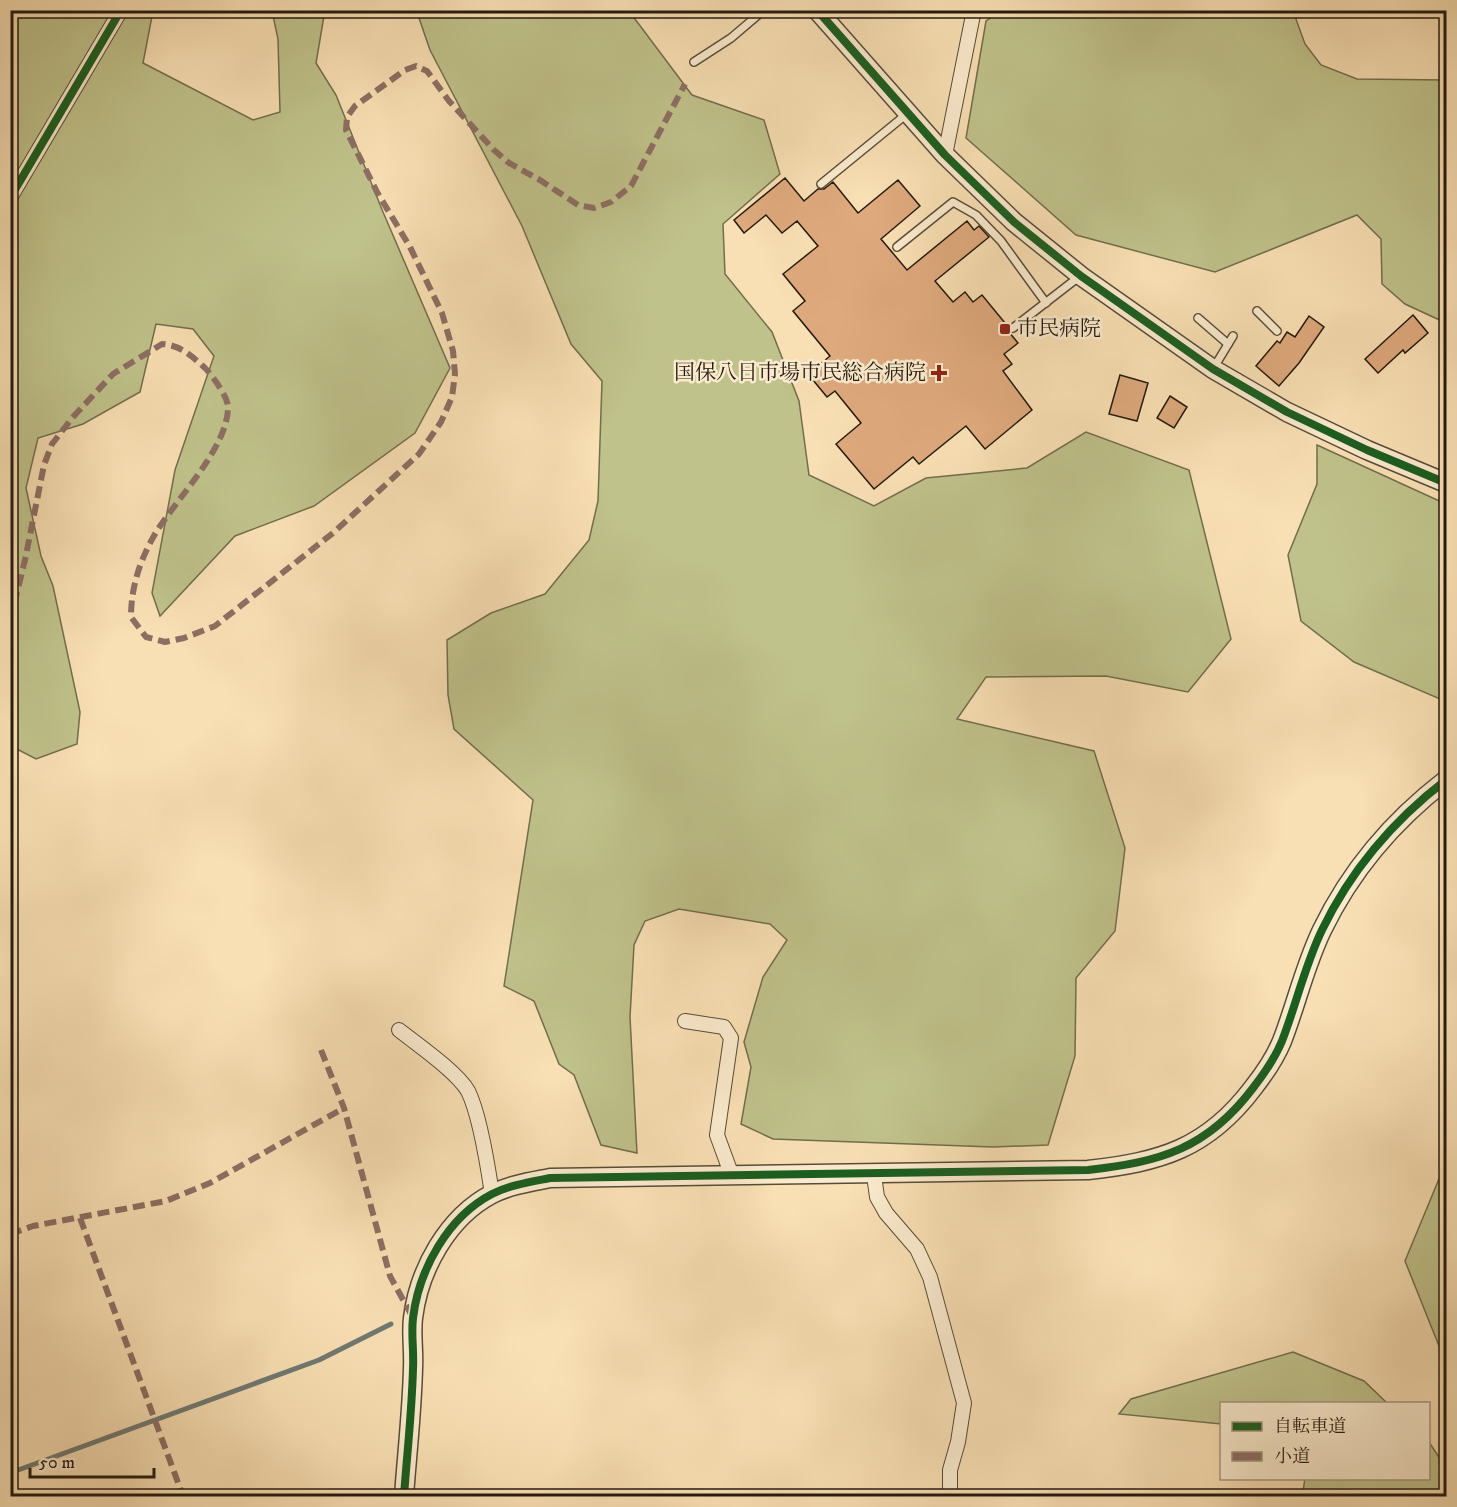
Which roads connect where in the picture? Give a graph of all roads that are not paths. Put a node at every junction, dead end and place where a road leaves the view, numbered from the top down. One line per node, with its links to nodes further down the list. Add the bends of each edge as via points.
1 (121, 10): 9 (street)
2 (764, 10): 5 (lane, via 732,38)
3 (817, 10): 6 (street)
4 (974, 10): 7 (street)
5 (694, 62)
6 (908, 113): 7 (street); 8 (lane)
7 (945, 155): 11 (street, via 1014,222)
8 (821, 184)
9 (10, 198)
10 (897, 247): 12 (lane, via 953,202 976,215 1001,241)
11 (1081, 276): 12 (lane); 19 (street)
12 (1046, 303): 15 (lane)
13 (1257, 311): 16 (lane)
14 (1198, 318): 18 (lane)
15 (1013, 328)
16 (1277, 331)
17 (1233, 336): 18 (lane)
18 (1228, 344): 19 (lane)
19 (1213, 369): 20 (street, via 1287,412)
20 (1446, 483)
21 (1446, 780): 24 (street, via 1382,838 1350,882 1322,930 1281,1044 1264,1074 1221,1125 1163,1156 1129,1166)
22 (685, 1021): 25 (street, via 724,1027 730,1038 717,1135)
23 (399, 1030): 26 (street, via 457,1077 468,1091)
24 (874, 1175): 25 (street); 28 (street, via 876,1197 917,1248 930,1277 964,1402 950,1470)
25 (732, 1176): 26 (street, via 550,1178)
26 (492, 1194): 27 (street, via 456,1222 435,1252 420,1285 413,1318)
27 (404, 1497)
28 (950, 1497)

